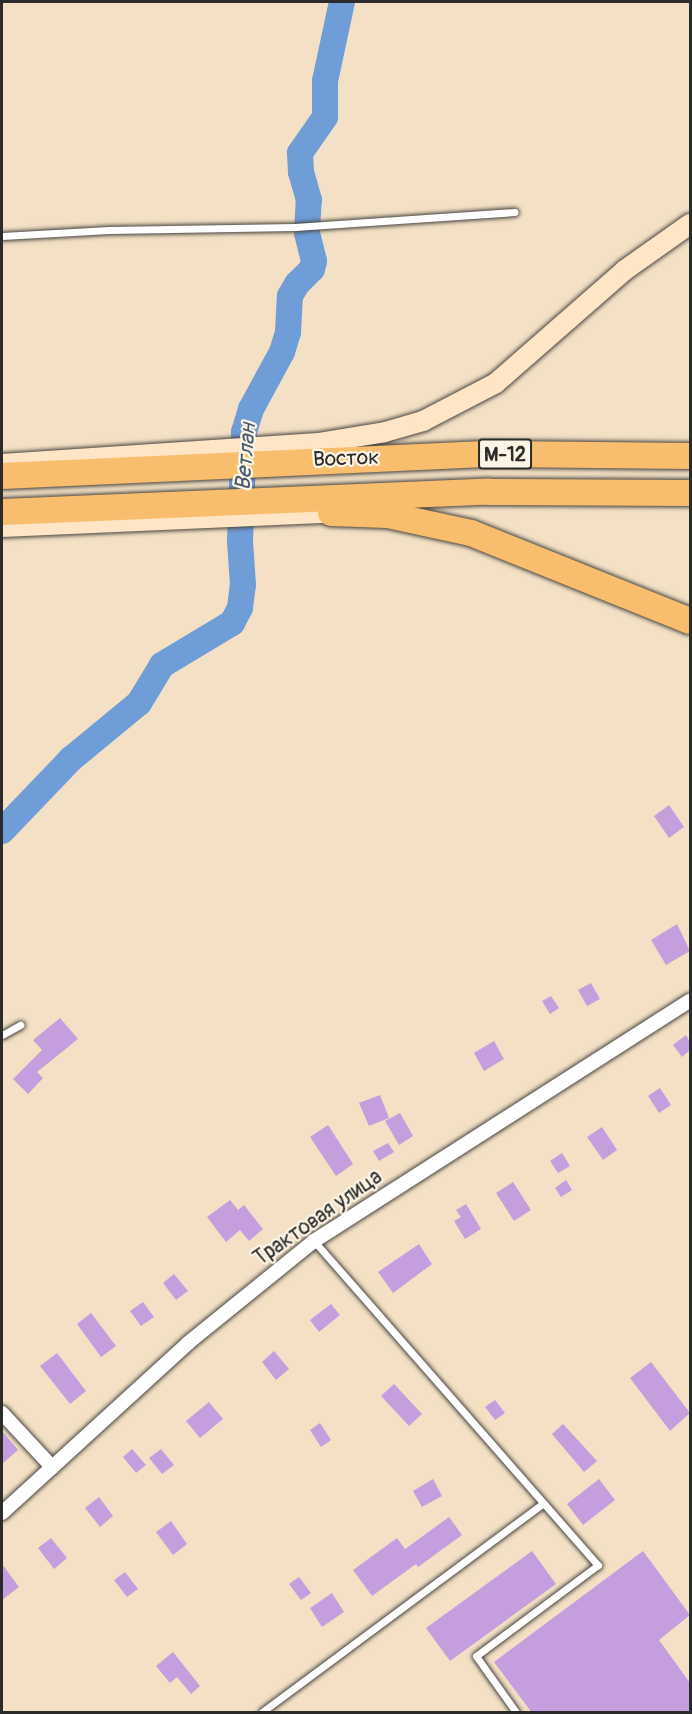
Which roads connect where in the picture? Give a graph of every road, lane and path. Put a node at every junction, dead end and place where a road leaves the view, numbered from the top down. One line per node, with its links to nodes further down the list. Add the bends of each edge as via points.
1 (514, 212): 3 (lane, via 296,227)
2 (690, 224): 4 (main road, via 632,265 516,368 473,397 423,421)
3 (2, 236)
4 (319, 452): 5 (highway, Восток / М-12); 6 (highway, Восток / М-12)
5 (690, 456)
6 (176, 460): 7 (main road); 8 (highway, Восток / М-12)
7 (2, 464)
8 (2, 476)
9 (690, 493): 10 (highway, Восток / М-12, via 501,492)
10 (322, 505): 12 (highway, Восток / М-12); 14 (highway, via 471,533)
11 (2, 512): 12 (highway, Восток / М-12)
12 (178, 512): 13 (main road)
13 (2, 527)
14 (690, 621)
15 (690, 1001): 18 (street, Трактовая улица)
16 (20, 1025): 17 (lane)
17 (2, 1035)
18 (314, 1241): 20 (street, Трактовая улица, via 188,1343); 21 (lane)
19 (2, 1413): 20 (street)
20 (52, 1467): 22 (street, Трактовая улица)
21 (543, 1503): 23 (lane); 24 (lane, via 598,1565 476,1656)
22 (2, 1513)
23 (262, 1713)
24 (516, 1713)

